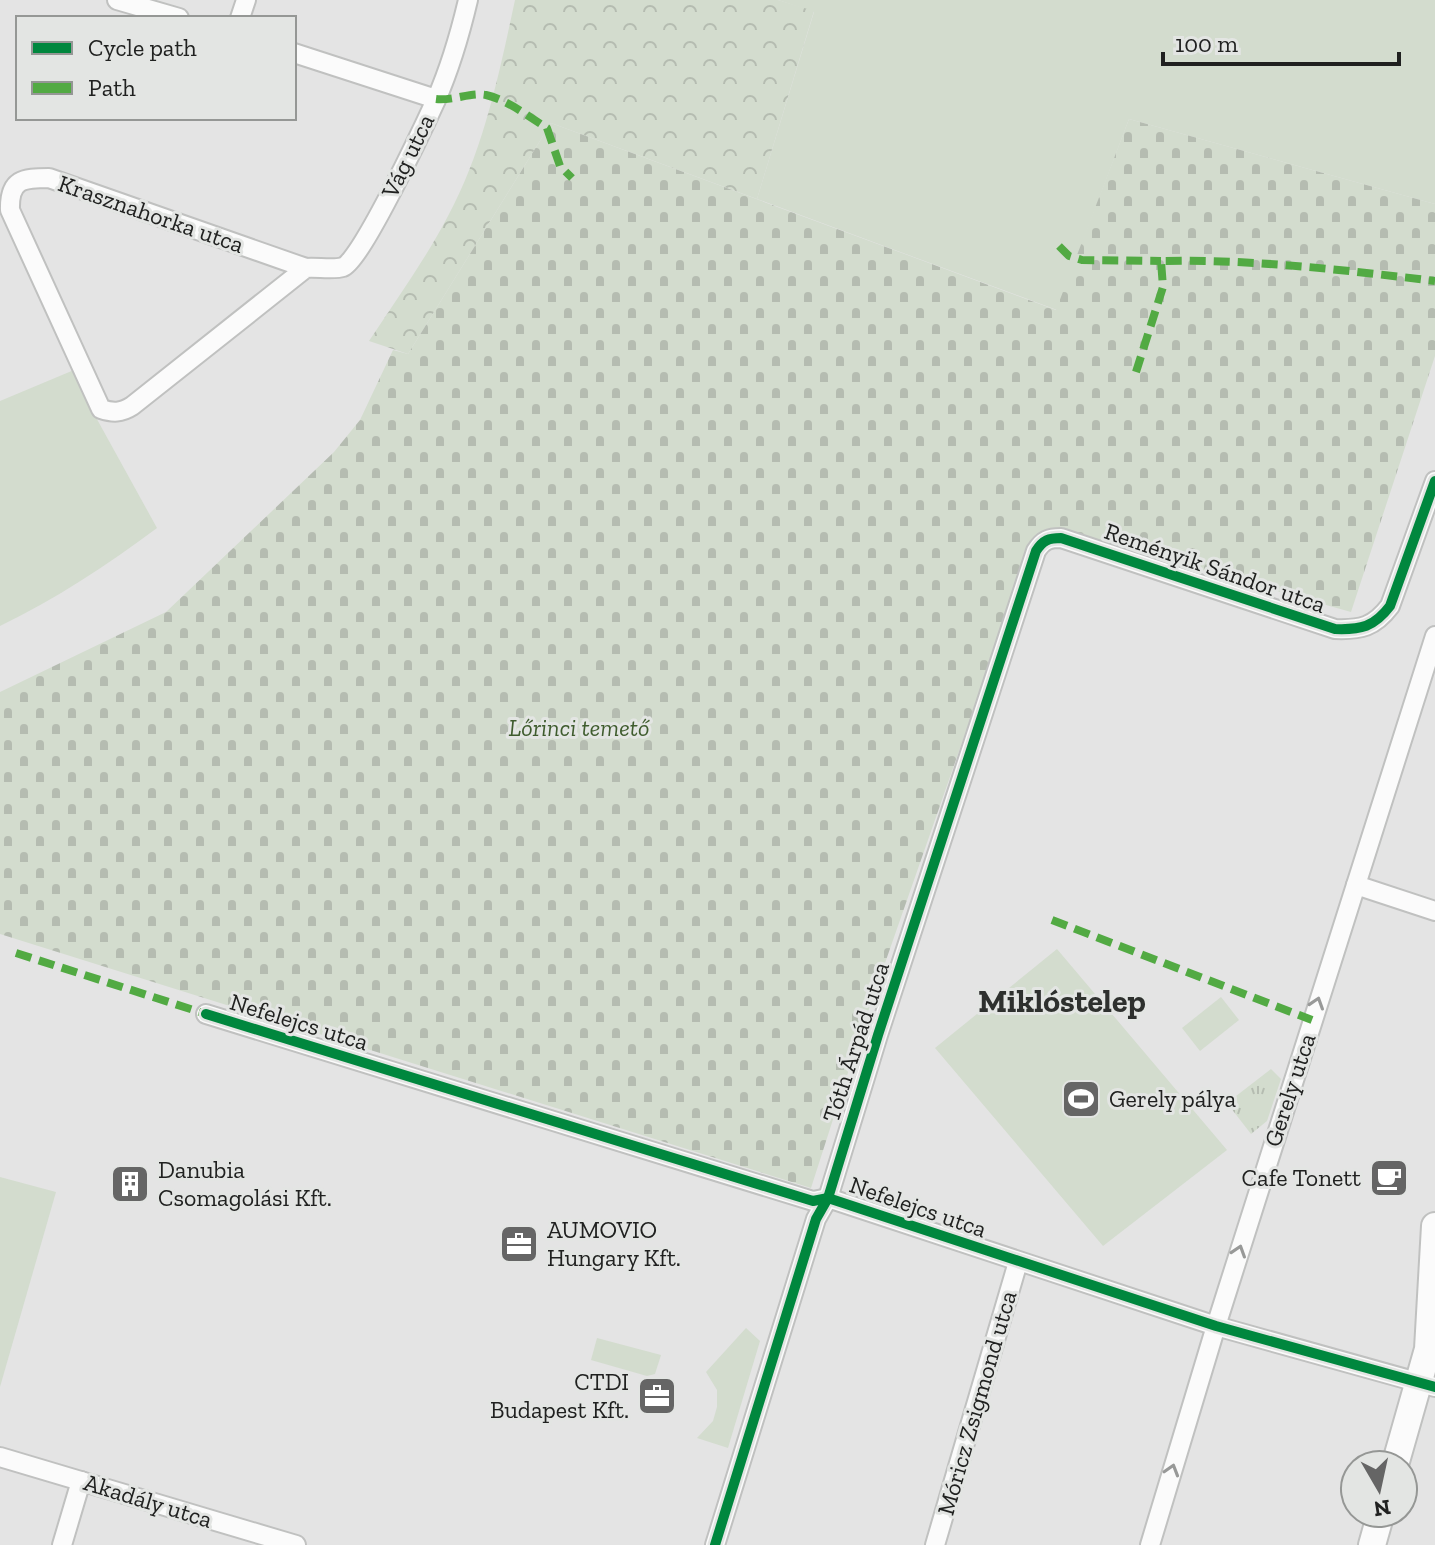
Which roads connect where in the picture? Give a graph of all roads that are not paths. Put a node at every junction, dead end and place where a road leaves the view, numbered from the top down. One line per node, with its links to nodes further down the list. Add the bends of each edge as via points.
1 (117, 0): 3 (street)
2 (468, 0): 5 (street, Vág utca)
3 (172, 16)
4 (296, 54): 5 (street)
5 (436, 99): 6 (street, Vág utca, via 355,258 344,267)
6 (306, 268): 6 (street, Krasznahorka utca, via 49,178 27,178 9,195 10,210 101,409 110,412 132,406)
7 (1435, 481): 8 (street, Reményik Sándor utca, via 1390,606 1361,628 1335,629 1061,538 1048,538)
8 (1036, 551): 14 (street, Tóth Árpád utca)
9 (1435, 636): 10 (street, Gerely utca)
10 (1427, 685): 11 (street, Gerely utca)
11 (1356, 885): 12 (street); 17 (street, Gerely utca, one-way to 11)
12 (1435, 911)
13 (206, 1014): 14 (street, Nefelejcs utca, via 813,1201)
14 (828, 1198): 16 (street, Nefelejcs utca); 25 (street, Tóth Árpád utca, via 816,1219)
15 (1435, 1227): 18 (main road)
16 (1018, 1262): 17 (street, Nefelejcs utca); 26 (street, Móricz Zsigmond utca)
17 (1216, 1326): 19 (street, Nefelejcs utca); 27 (street, Gerely utca, one-way to 17)
18 (1431, 1341): 19 (main road)
19 (1427, 1386): 20 (main road)
20 (1401, 1449)
21 (0, 1457): 22 (street, Akadály utca)
22 (81, 1481): 23 (street, Akadály utca); 24 (street)
23 (288, 1544)
24 (62, 1545)
25 (715, 1545)
26 (935, 1545)
27 (1150, 1545)

